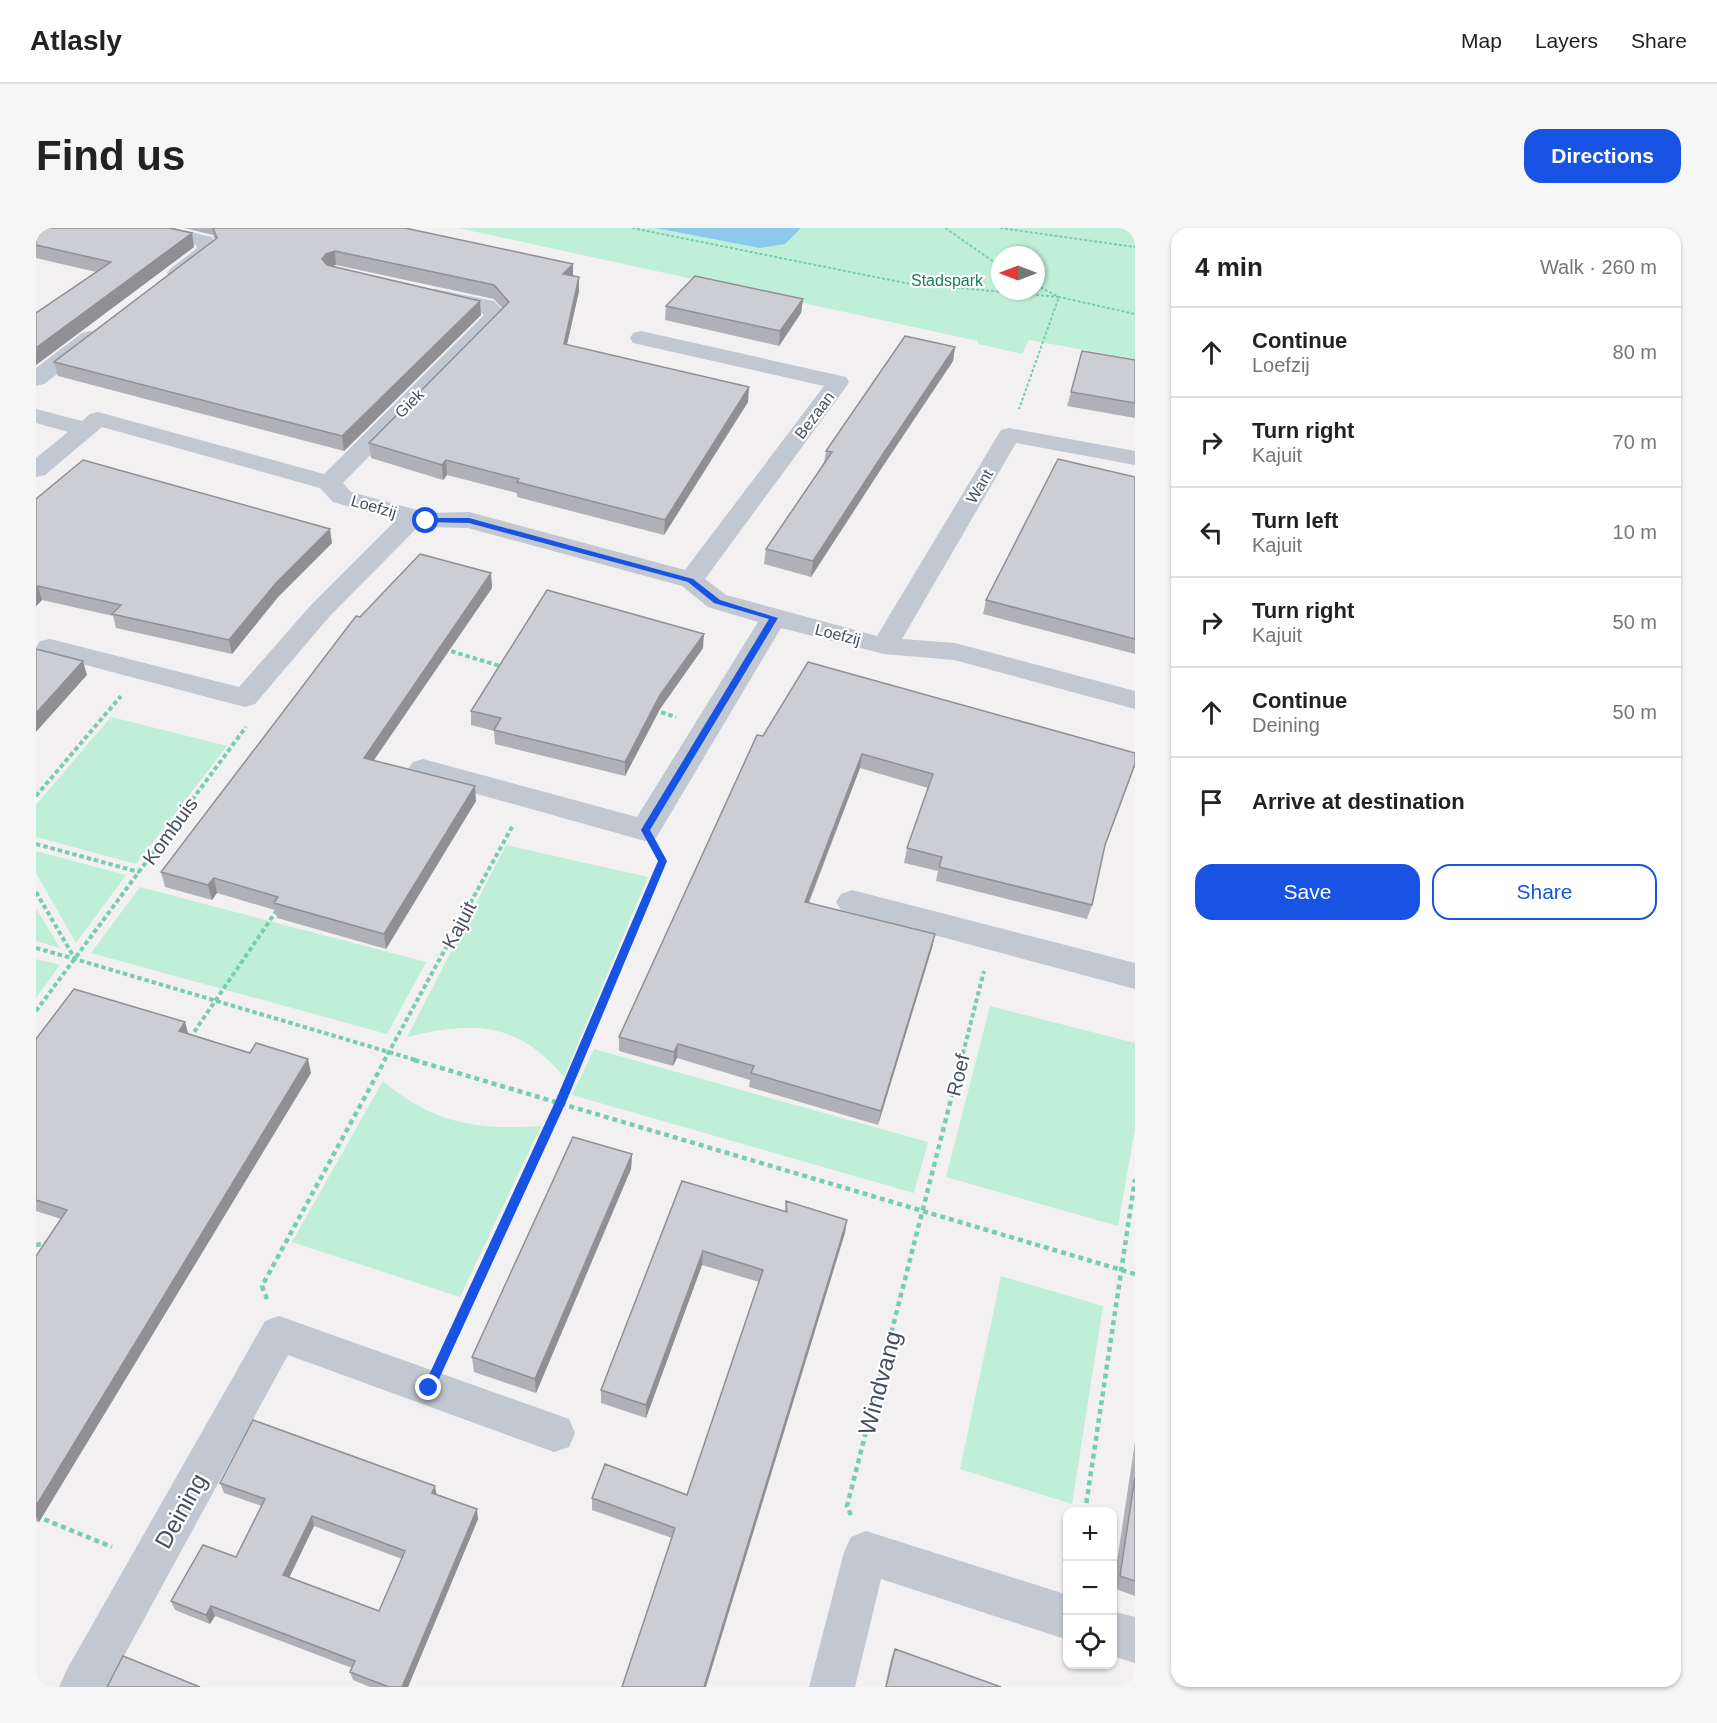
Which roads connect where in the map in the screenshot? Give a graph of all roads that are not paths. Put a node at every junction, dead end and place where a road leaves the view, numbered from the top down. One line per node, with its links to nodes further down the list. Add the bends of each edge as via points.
1 (147, 228): 2 (street, via 205,241 208,250)
2 (160, 286)
3 (417, 291): 11 (street, Giek, via 486,306 497,315)
4 (103, 328): 6 (street)
5 (641, 338): 13 (street, Bezaan, via 838,382)
6 (36, 379)
7 (36, 416): 8 (street)
8 (86, 430): 10 (street); 11 (street, Loefzij, via 98,419)
9 (1135, 458): 16 (street, Want, via 1009,435)
10 (36, 470)
11 (329, 483): 12 (street, Loefzij, via 342,496)
12 (412, 517): 13 (street, Loefzij, via 426,521 469,520); 15 (street, via 320,611 245,698)
13 (690, 580): 14 (street, Loefzij, via 717,601)
14 (774, 618): 16 (street, Loefzij); 18 (street, via 645,830)
15 (50, 646)
16 (884, 646): 17 (street, Loefzij, via 954,652)
17 (1135, 700)
18 (423, 769)
19 (852, 902): 20 (street)
20 (1135, 976)
21 (554, 1433): 25 (street, Deining, via 279,1334)
22 (1063, 1616): 26 (street, via 866,1552)
23 (1117, 1634): 24 (street)
24 (1135, 1640)
25 (82, 1687)
26 (832, 1687)

